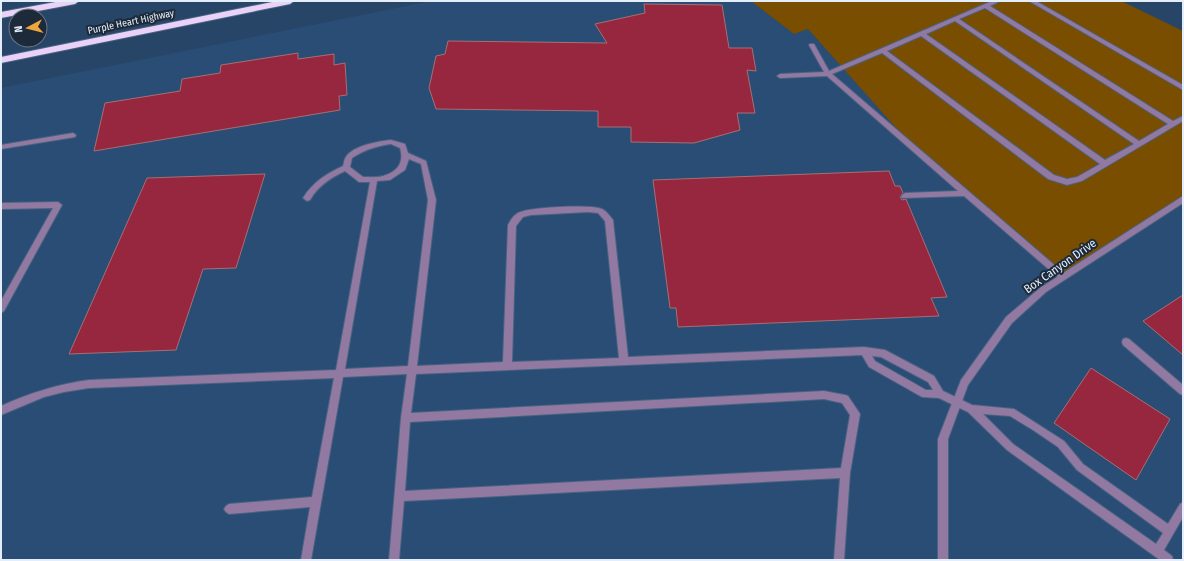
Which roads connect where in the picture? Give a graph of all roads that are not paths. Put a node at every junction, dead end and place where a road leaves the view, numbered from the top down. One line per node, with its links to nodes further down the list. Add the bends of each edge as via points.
1 (75, 1): 6 (highway)
2 (290, 1): 11 (highway, Purple Heart Highway)
3 (997, 1): 5 (street)
4 (1032, 1): 14 (street)
5 (985, 6): 7 (street); 15 (street)
6 (1, 15)
7 (955, 19): 8 (street); 17 (street)
8 (921, 33): 10 (street); 20 (street)
9 (812, 46): 12 (street)
10 (882, 50): 12 (street); 20 (street, via 1051,177 1067,182 1079,179)
11 (1, 60)
12 (828, 74): 13 (street); 23 (street)
13 (780, 76)
14 (1183, 88)
15 (1180, 121): 17 (street)
16 (73, 135): 18 (street)
17 (1139, 144): 20 (street)
18 (1, 147)
19 (405, 154): 21 (street, via 404,146 391,142 372,144 349,157); 22 (street, via 402,168 387,178); 34 (street, via 424,163 432,200)
20 (1105, 164)
21 (346, 168): 22 (street, via 362,180); 25 (street, via 328,175)
22 (374, 180): 35 (street)
23 (966, 193): 24 (street); 28 (street)
24 (904, 196)
25 (307, 198)
26 (1183, 199): 28 (street, Box Canyon Drive)
27 (1, 207): 29 (street, via 58,205)
28 (1063, 277): 38 (street, Box Canyon Drive, via 1043,290 1009,320 964,383)
29 (1, 309)
30 (1126, 342): 36 (street)
31 (864, 351): 32 (street); 37 (street, via 882,353 931,379); 37 (street, via 872,364 925,394)
32 (624, 361): 33 (street); 33 (street, via 609,220 600,211 588,209 531,212 520,215 512,225)
33 (507, 366): 34 (street)
34 (413, 370): 35 (street); 41 (street)
35 (339, 373): 40 (street, via 67,386 36,394); 44 (street)
36 (1183, 391)
37 (940, 394): 38 (street)
38 (957, 402): 39 (street); 52 (street, Box Canyon Drive, via 943,438)
39 (971, 409): 47 (street, via 1011,412 1036,427 1061,444 1080,467); 48 (street, via 1010,447)
40 (1, 411)
41 (406, 418): 42 (street, via 824,396 845,399 855,414); 43 (street)
42 (846, 473): 43 (street); 51 (street)
43 (399, 496): 50 (street)
44 (316, 502): 46 (street); 49 (street)
45 (1183, 507): 47 (street)
46 (229, 509)
47 (1169, 531): 48 (street)
48 (1158, 551): 53 (street)
49 (306, 560)
50 (394, 560)
51 (839, 560)
52 (943, 560)
53 (1168, 560)

